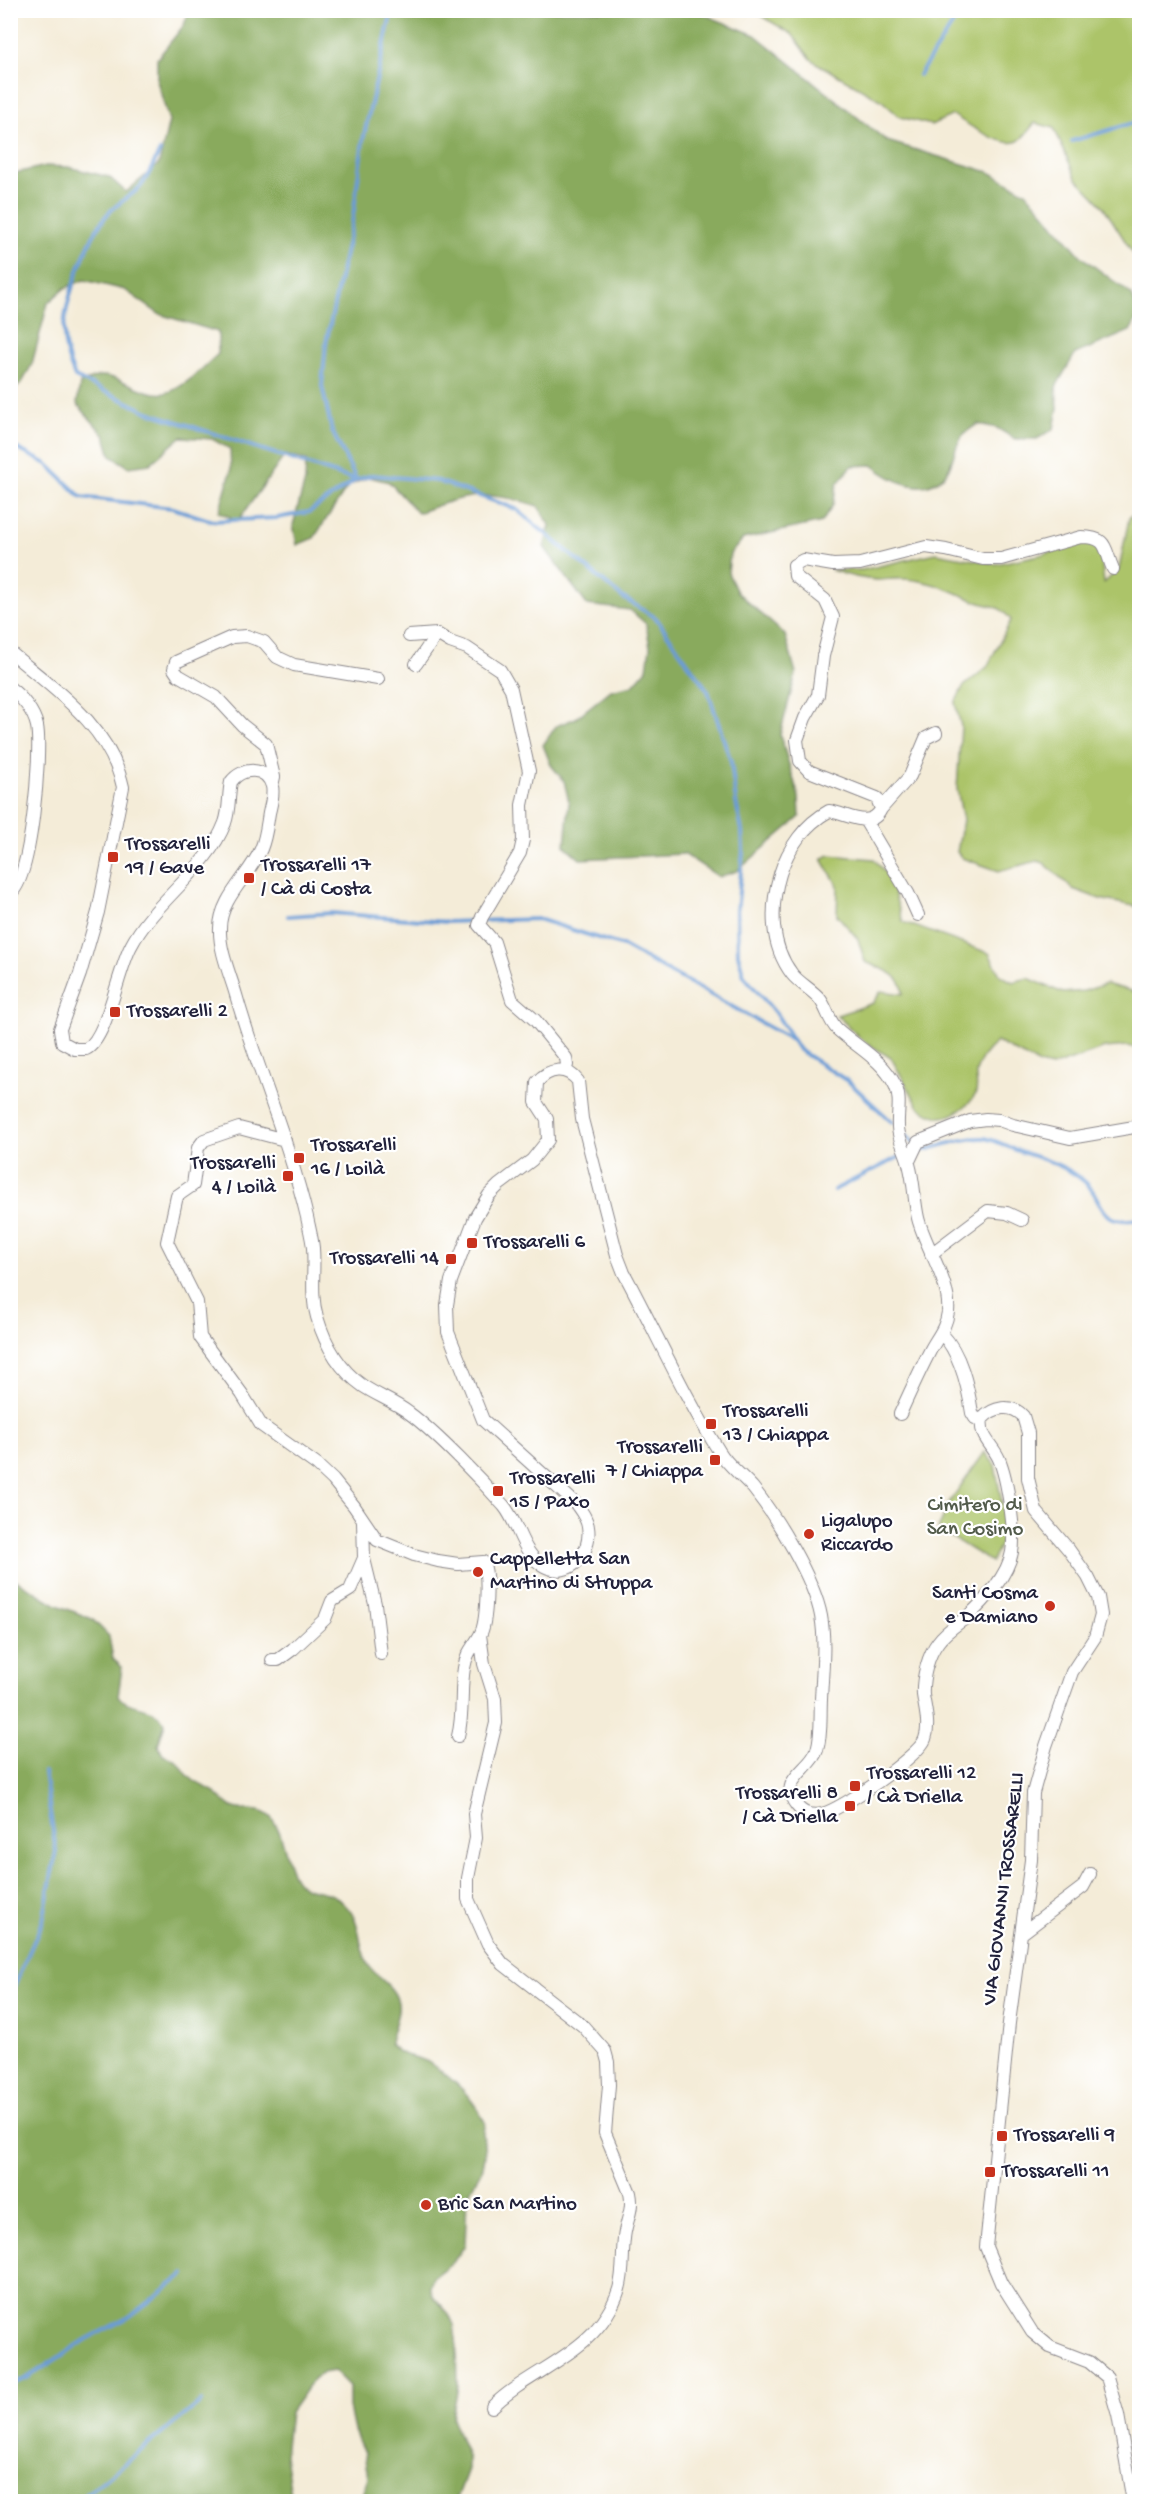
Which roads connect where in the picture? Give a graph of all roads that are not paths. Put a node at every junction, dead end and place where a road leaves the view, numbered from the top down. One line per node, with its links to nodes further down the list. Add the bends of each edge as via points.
1 (1113, 569): 10 (street, via 1105,545 1092,537 1001,559 926,547 861,564 803,560 794,565 795,576 825,600 833,617 818,695 797,740 800,761 809,771 877,798)
2 (437, 634): 3 (street); 5 (street); 14 (street, via 487,659 504,673 511,689 529,771 522,805 522,847 479,925 494,942 512,1000 555,1043 568,1062)
3 (409, 636)
4 (10, 652): 9 (street, via 84,716 100,735 118,767 123,787 98,912 60,1029 62,1041 70,1047 86,1049 98,1039 131,945 216,841 226,820 235,776 259,771)
5 (416, 664)
6 (378, 679): 9 (street, via 284,662 264,642 247,636 232,637 176,662 174,671 216,697 266,744 274,777)
7 (10, 688): 12 (street, via 35,719 39,764 36,802 19,886)
8 (936, 733): 10 (street, via 926,738 910,776)
9 (272, 786): 16 (street, via 261,848 232,894 219,927 244,1023)
10 (881, 809): 11 (street)
11 (866, 822): 13 (street); 17 (street, via 829,811 800,836 777,882 775,931 780,954 793,975 821,1000 829,1020 883,1064 896,1087 898,1132)
12 (10, 893)
13 (918, 915)
14 (564, 1071): 16 (street, via 545,1074 537,1082 536,1102 549,1124 546,1146 489,1195 476,1218 447,1305 448,1332 483,1420 583,1514 589,1533 583,1556 564,1569 542,1565 529,1552 504,1506 461,1460 407,1411 363,1386 333,1355 313,1302 313,1248); 22 (street, via 576,1078 580,1086 582,1119 624,1273 717,1448 762,1500 816,1597 823,1645 819,1741 816,1754 797,1773 790,1787 795,1804 805,1813 820,1815 833,1810 904,1763 922,1745 927,1726 923,1691 932,1654 939,1640 986,1596 1011,1559 1013,1530 1002,1468 982,1431)
15 (1140, 1126): 17 (street, via 1070,1138 999,1120 970,1121 918,1142)
16 (285, 1140): 23 (street, via 239,1128 204,1140 198,1148 194,1180 187,1191 177,1196 166,1239 197,1302 200,1337 261,1425 328,1476)
17 (909, 1161): 19 (street, via 918,1218)
18 (1022, 1220): 19 (street, via 988,1211)
19 (932, 1254): 20 (street, via 948,1301)
20 (942, 1334): 21 (street); 22 (street, via 958,1360 972,1413)
21 (900, 1414)
22 (982, 1419): 30 (street, VIA GIOVANNI TROSSARELLI, via 1002,1407 1012,1408 1023,1416 1028,1433 1028,1478 1036,1511 1088,1577 1101,1615 1095,1636 1072,1672 1037,1773)
23 (363, 1521): 24 (street); 25 (street, via 377,1540 414,1555 458,1564 483,1562 487,1581)
24 (364, 1558): 26 (street); 27 (street, via 350,1590 332,1601 321,1623 284,1656)
25 (480, 1635): 28 (street, via 464,1666); 31 (street, via 495,1699 496,1723 474,1814 476,1838 468,1899 488,1944 502,1964 584,2026 605,2051 609,2085 605,2133 632,2204 619,2289 603,2320 558,2362 505,2394)
26 (381, 1654)
27 (272, 1659)
28 (458, 1736)
29 (1090, 1874): 30 (street, via 1083,1887)
30 (1021, 1934): 32 (street, VIA GIOVANNI TROSSARELLI, via 986,2247 1001,2283 1032,2332 1050,2347 1089,2362 1107,2377)
31 (492, 2407)
32 (1134, 2502)

